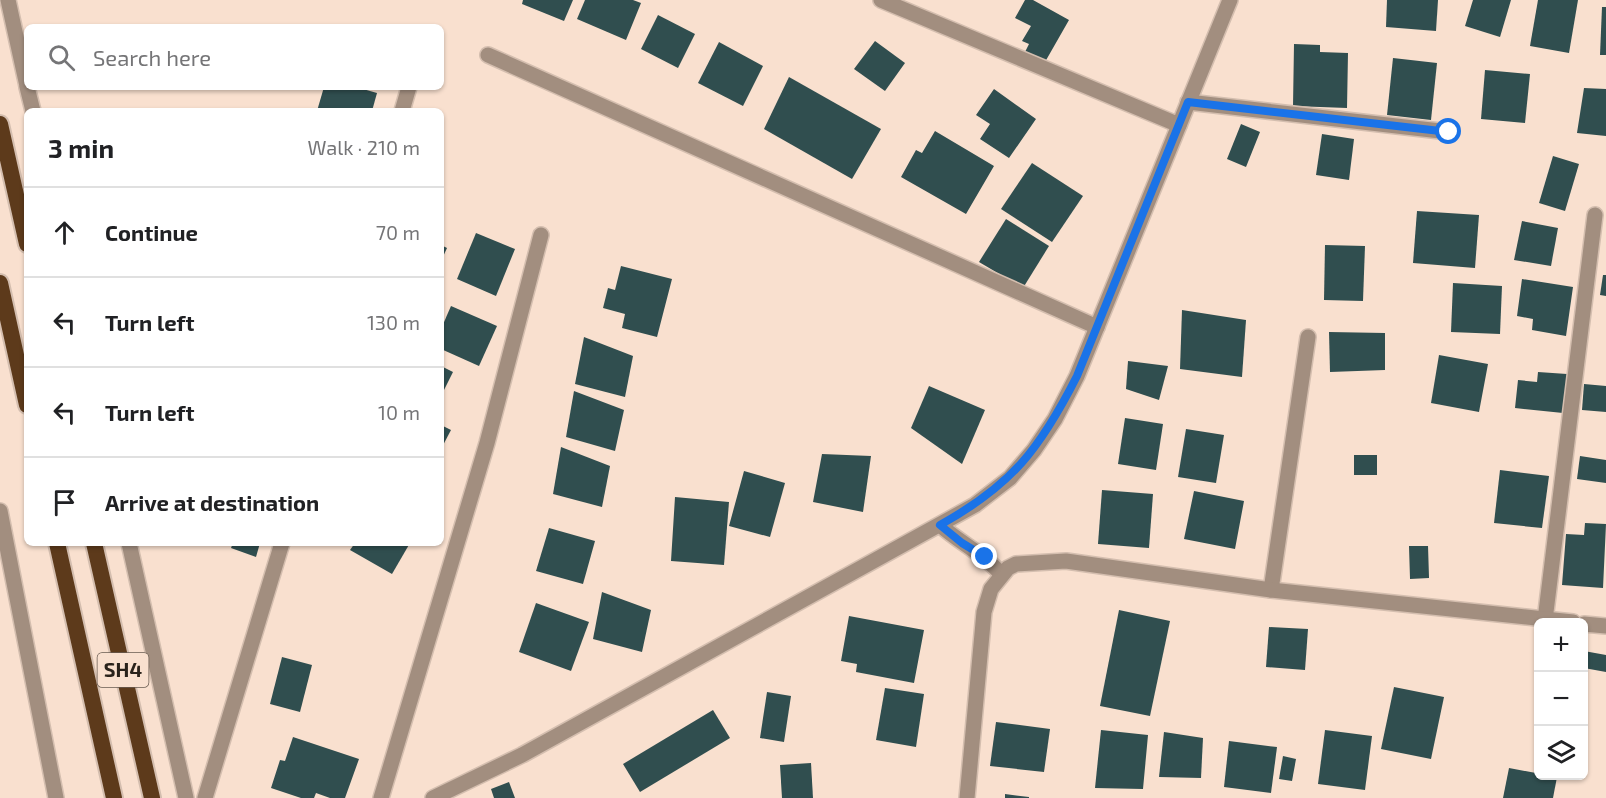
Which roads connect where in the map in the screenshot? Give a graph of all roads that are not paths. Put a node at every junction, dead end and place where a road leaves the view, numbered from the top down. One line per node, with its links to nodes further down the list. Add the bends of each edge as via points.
1 (8, 0): 5 (street)
2 (880, 0): 12 (street)
3 (1230, 0): 8 (street)
4 (488, 55): 18 (street)
5 (24, 72)
6 (28, 90): 9 (street)
7 (408, 90): 10 (street)
8 (1188, 102): 12 (street); 13 (street)
9 (32, 108)
10 (403, 108)
11 (0, 124): 15 (highway)
12 (1179, 125): 18 (street)
13 (1449, 132)
14 (1595, 215): 29 (street)
15 (24, 231)
16 (541, 235): 38 (street, via 487,443)
17 (0, 283): 20 (highway)
18 (1097, 327): 22 (street, via 1055,420 1034,450 1010,478 984,499)
19 (1308, 337): 28 (street)
20 (24, 391)
21 (0, 511): 33 (street)
22 (940, 525): 27 (street, via 985,557); 39 (street, via 522,755)
23 (58, 546): 34 (highway, SH4)
24 (95, 546): 35 (highway, SH4)
25 (130, 546): 36 (street)
26 (281, 546): 37 (street)
27 (1001, 574): 28 (street, via 1016,564 1066,561); 40 (street, via 991,589 984,612)
28 (1271, 590): 30 (street)
29 (1545, 618)
30 (1534, 619)
31 (1588, 624): 32 (street)
32 (1606, 626)
33 (56, 798)
34 (114, 798)
35 (152, 798)
36 (186, 798)
37 (204, 798)
38 (381, 798)
39 (433, 798)
40 (968, 798)

